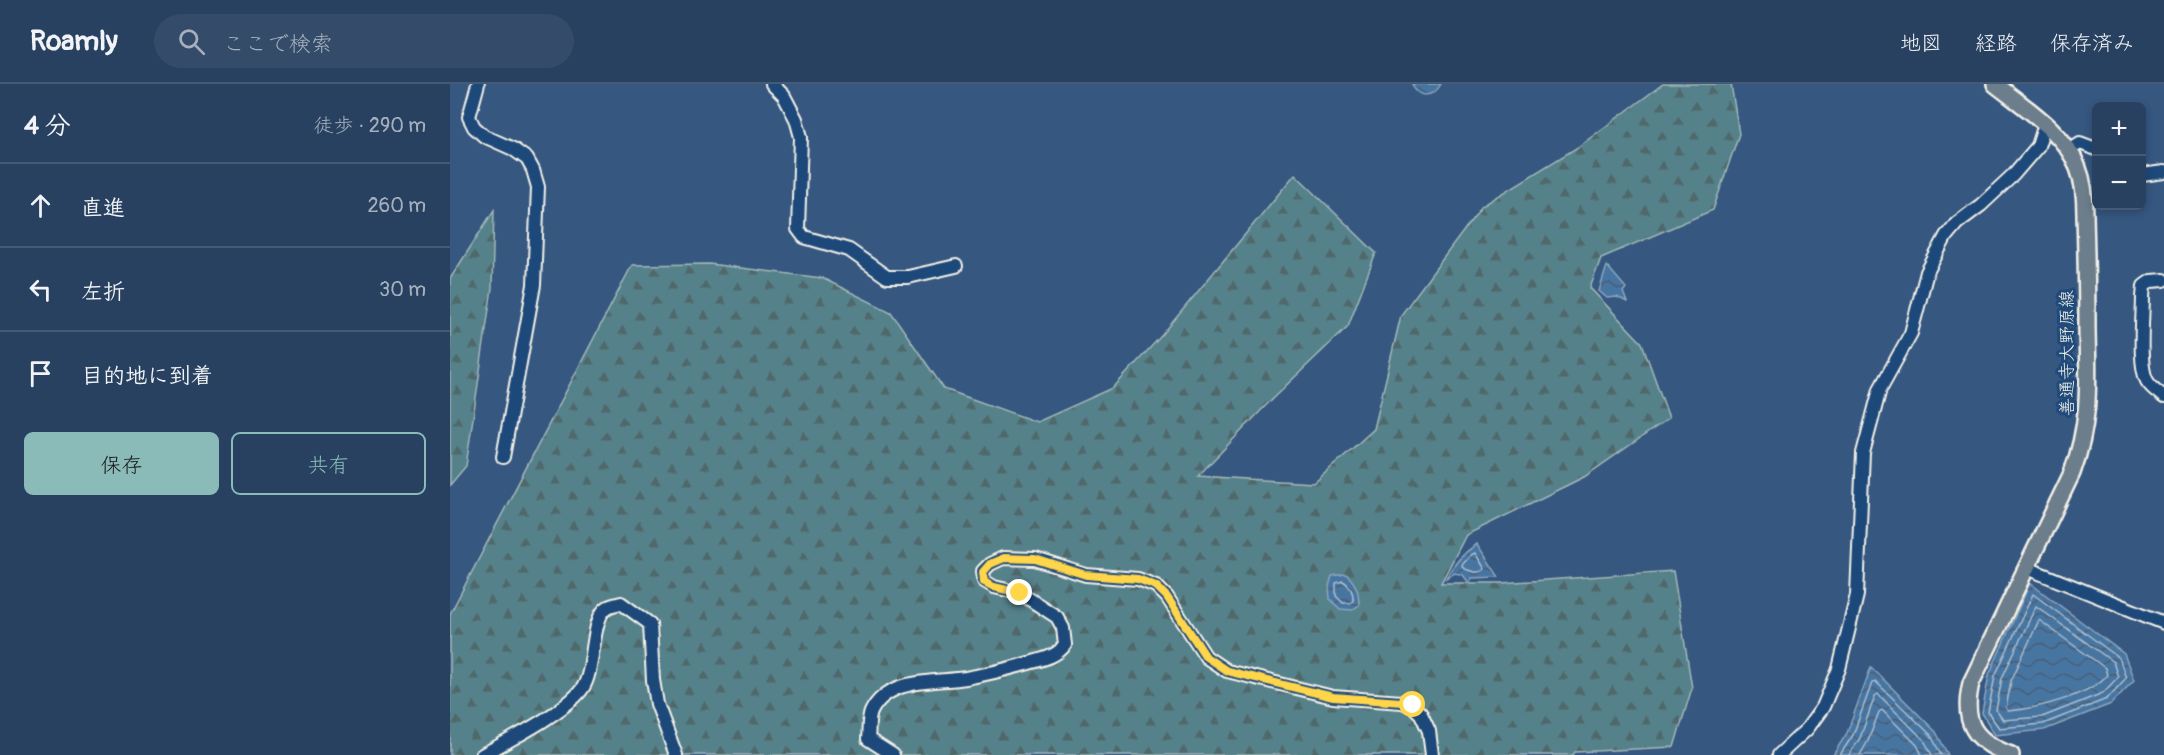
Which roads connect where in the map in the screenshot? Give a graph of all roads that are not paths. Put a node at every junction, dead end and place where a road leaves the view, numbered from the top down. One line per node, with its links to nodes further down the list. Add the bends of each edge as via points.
1 (478, 84): 12 (street, via 469,117 474,126 484,136 527,159 538,187 534,285)
2 (772, 84): 9 (street, via 788,104 801,137 798,229 804,237 849,250 886,277 908,277)
3 (1995, 84): 4 (main road, 善通寺大野原線)
4 (2045, 124): 6 (main road, 善通寺大野原線); 19 (street, via 2038,146 2013,175 1946,236 1928,272 1911,333 1880,389 1863,453 1857,595 1839,669 1823,707 1807,729)
5 (2092, 147): 6 (street, via 2080,143)
6 (2069, 150): 13 (main road, 善通寺大野原線, via 2084,189 2087,419 2072,473)
7 (2164, 172): 8 (street)
8 (2146, 174)
9 (956, 266)
10 (2164, 280): 11 (street, via 2151,280 2144,286 2143,320 2145,373 2153,389)
11 (2164, 397)
12 (503, 457)
13 (2027, 568): 14 (street); 20 (main road, 善通寺大野原線, via 1971,683 1968,698 1967,713 1982,740)
14 (2164, 623)
15 (482, 755): 16 (street, via 574,699 590,671 600,618 606,608 621,603 650,624 657,704)
16 (676, 755)
17 (892, 755): 18 (street, via 868,739 870,714 891,691 924,681 1002,671 1058,654 1065,645 1057,617 1020,593 984,582 983,572 1004,558 1035,559 1086,575 1138,579 1156,586 1202,652 1227,671 1333,697 1413,705 1429,731)
18 (1432, 755)
19 (1779, 755)
20 (2011, 755)

